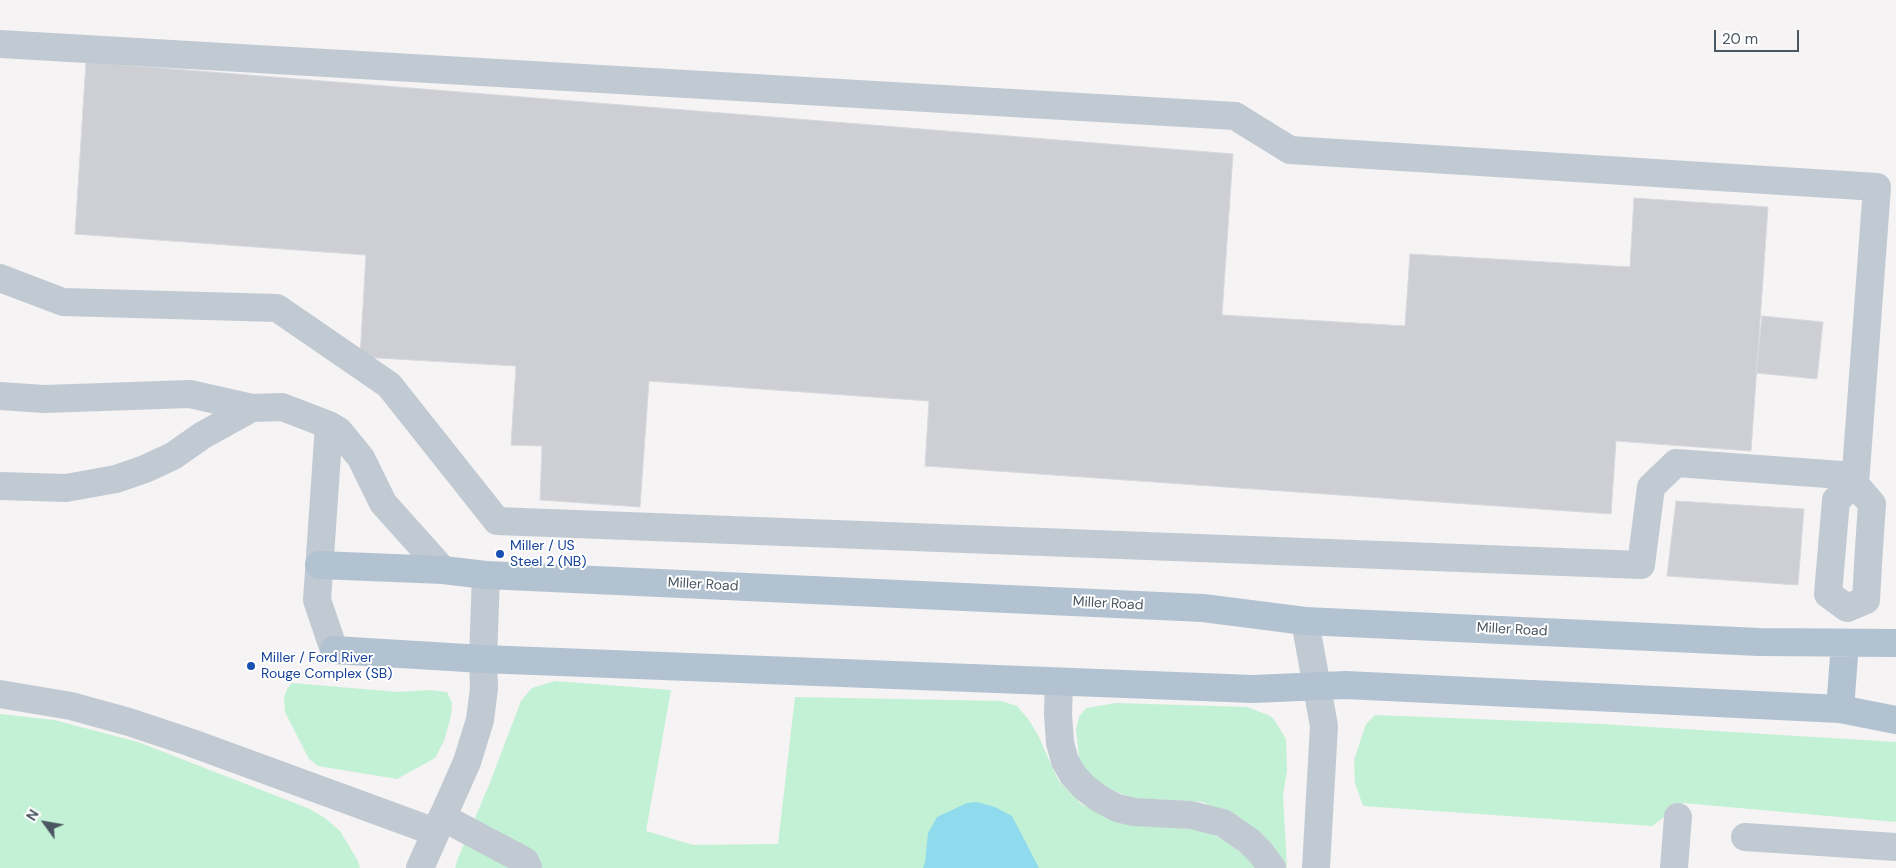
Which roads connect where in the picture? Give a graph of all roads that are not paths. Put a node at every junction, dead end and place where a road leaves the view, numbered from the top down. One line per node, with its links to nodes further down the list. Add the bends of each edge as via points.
1 (0, 44): 6 (lane, via 1235,116 1290,150 1877,187)
2 (0, 278): 6 (lane, via 63,302 277,308 389,385 497,521 1641,565 1651,486 1676,463)
3 (0, 396): 4 (lane, via 44,399 190,394)
4 (252, 408): 5 (lane, via 282,407); 7 (lane, via 173,456 116,479 66,488)
5 (329, 425): 8 (lane); 9 (lane, via 339,431 361,458 383,503)
6 (1855, 480): 11 (lane, via 1836,500 1828,594); 11 (lane, via 1872,504 1866,600)
7 (0, 486)
8 (319, 565): 9 (main road, Miller Road); 15 (lane, via 317,600)
9 (444, 570): 10 (main road, Miller Road)
10 (486, 575): 12 (main road, Miller Road, via 1203,608); 16 (lane)
11 (1847, 608): 13 (lane)
12 (1305, 621): 13 (main road, Miller Road, via 1759,642); 18 (lane)
13 (1845, 643): 14 (main road, Miller Road); 20 (main road)
14 (1896, 644)
15 (334, 650): 16 (main road)
16 (483, 659): 17 (main road); 23 (lane, via 480,720 467,762)
17 (1059, 682): 18 (main road, via 1253,690); 28 (lane, via 1060,743 1065,761 1085,788 1117,808 1191,815 1223,823 1249,841)
18 (1316, 686): 20 (main road); 29 (lane, via 1324,726)
19 (0, 694): 23 (lane, via 71,706 129,722)
20 (1840, 709): 21 (main road)
21 (1896, 720)
22 (1678, 817): 30 (lane)
23 (438, 824): 26 (lane); 27 (lane, via 525,861)
24 (1745, 837): 25 (lane)
25 (1896, 847)
26 (420, 868)
27 (528, 868)
28 (1272, 868)
29 (1316, 868)
30 (1674, 868)

